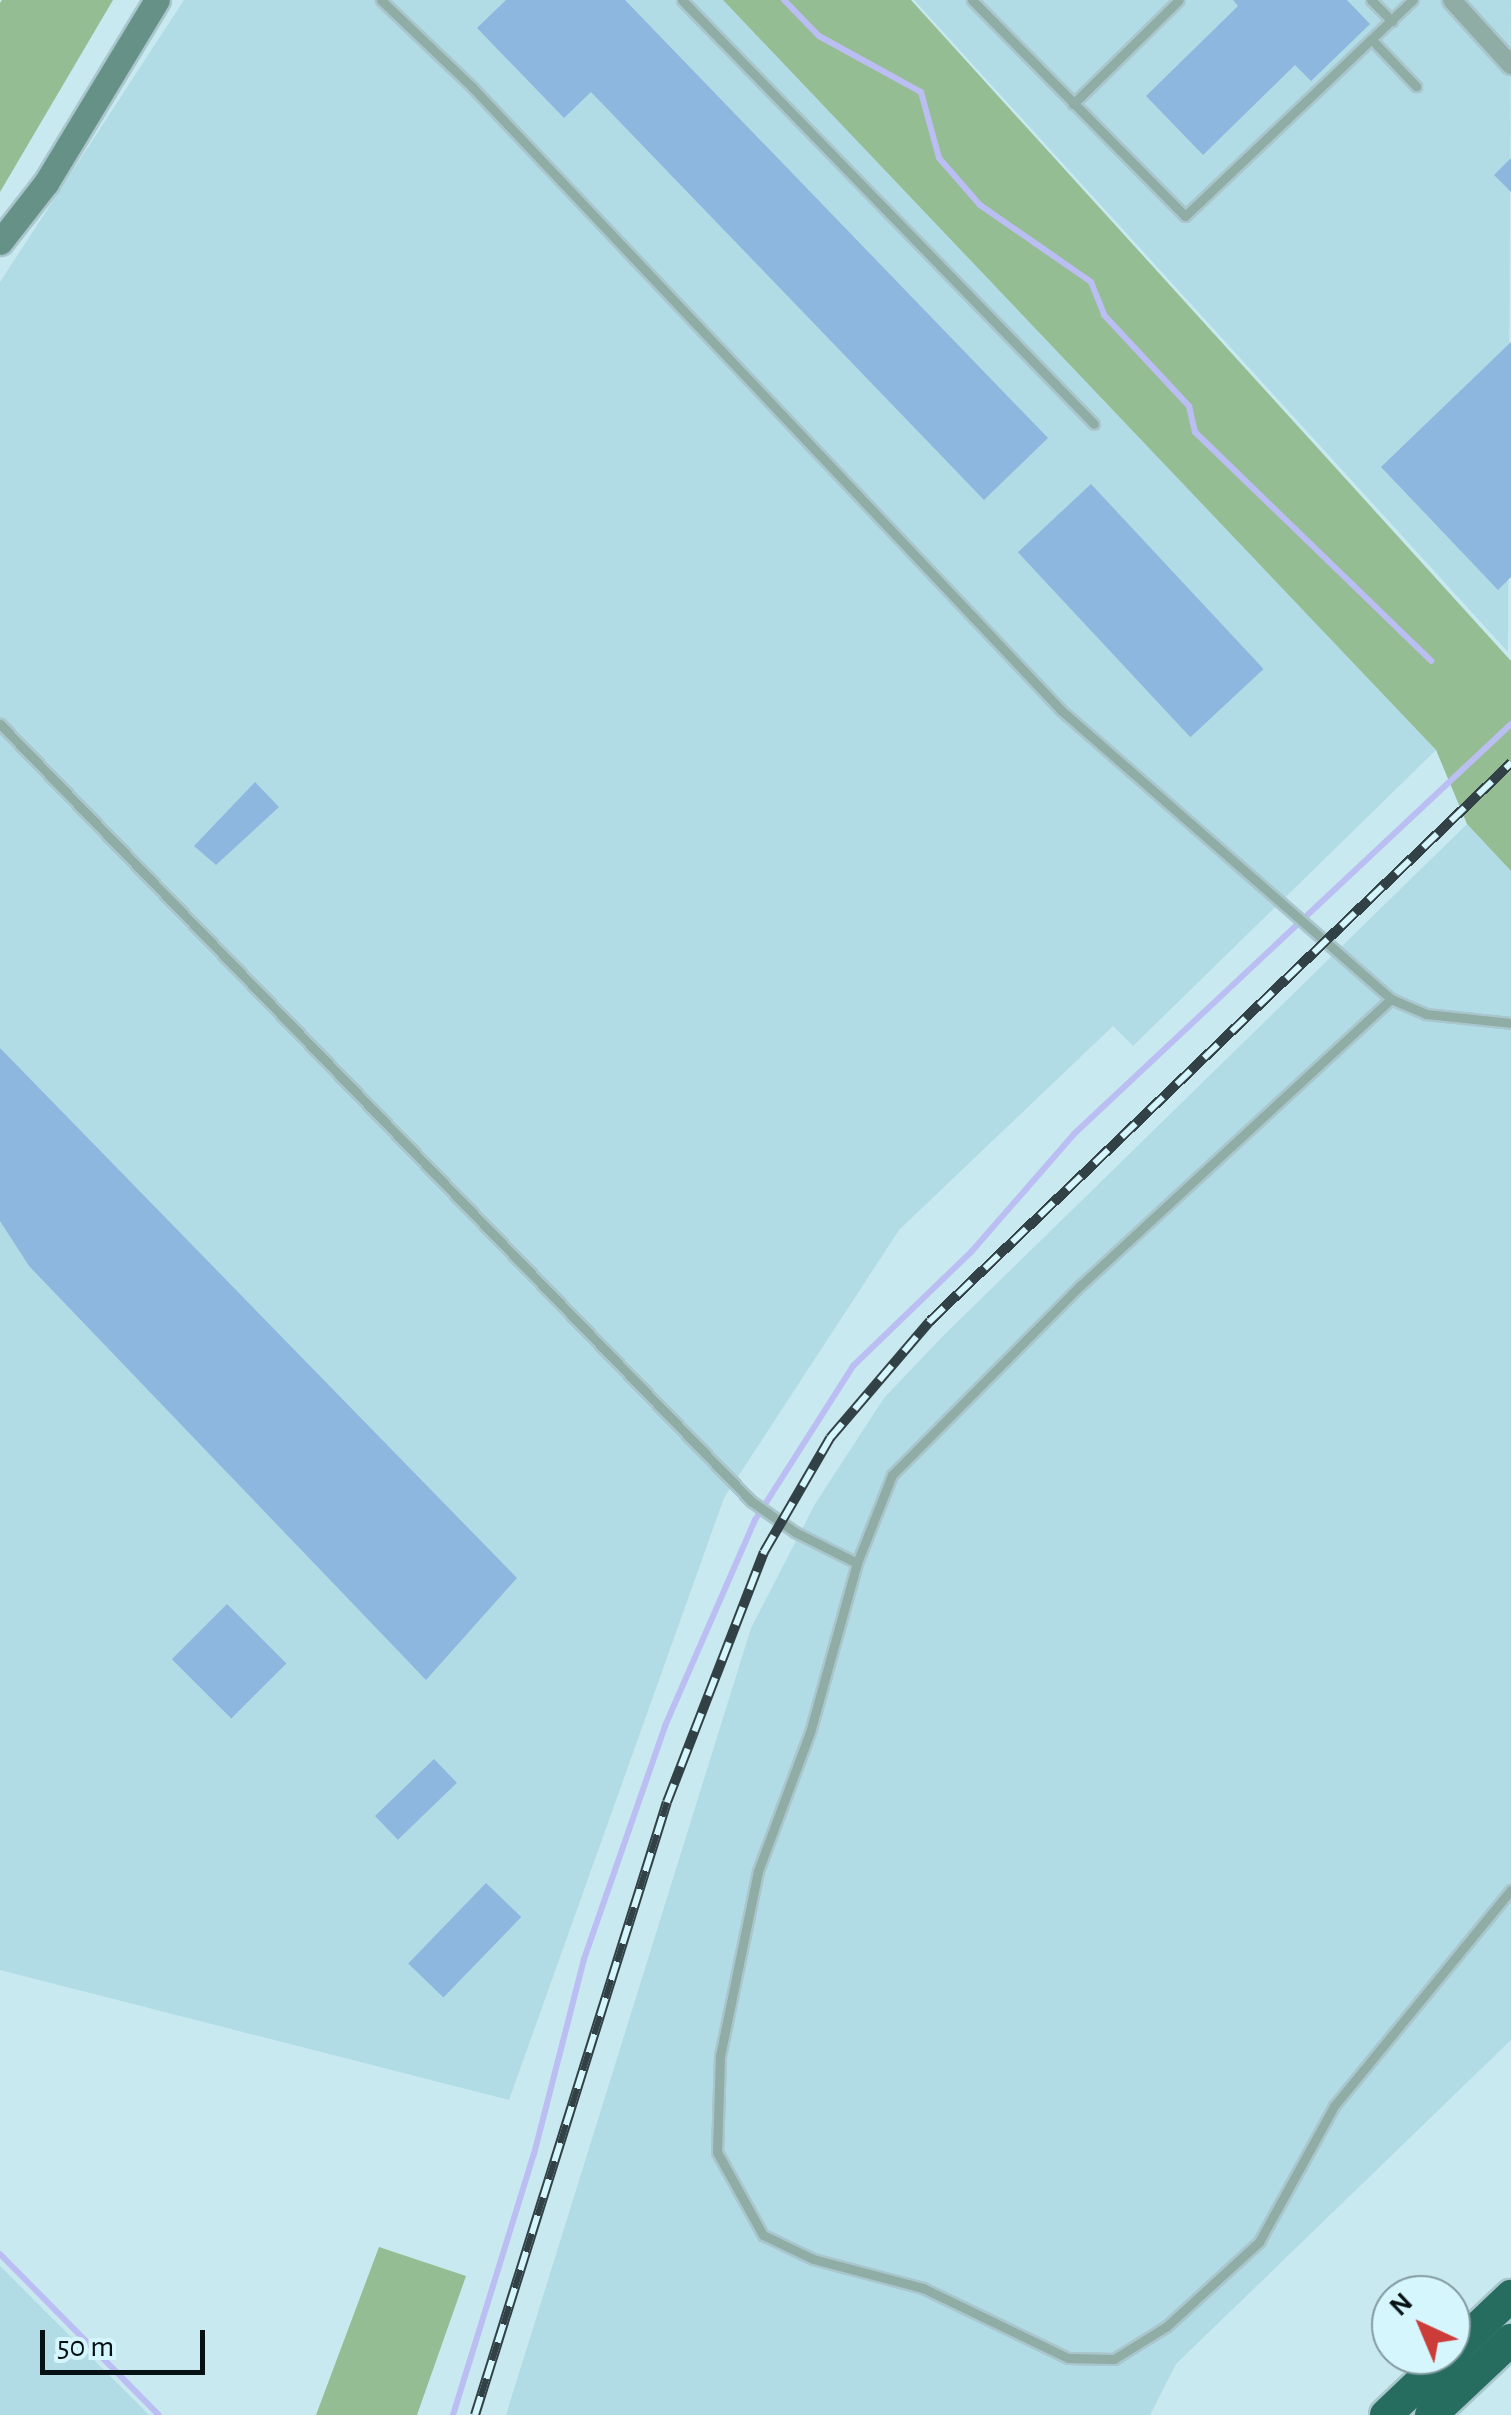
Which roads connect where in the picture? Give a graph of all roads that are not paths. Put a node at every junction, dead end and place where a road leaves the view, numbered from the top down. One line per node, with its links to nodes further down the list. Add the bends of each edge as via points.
1 (157, 0): 14 (main road, via 46,183)
2 (382, 0): 17 (lane, via 1061,710)
3 (682, 0): 15 (lane)
4 (972, 0): 13 (lane)
5 (1179, 0): 13 (lane)
6 (1371, 0): 9 (lane)
7 (1414, 0): 9 (lane)
8 (1452, 0): 11 (street)
9 (1392, 21): 10 (lane)
10 (1372, 40): 12 (lane); 13 (lane, via 1185,216)
11 (1511, 66)
12 (1416, 86)
13 (1073, 104)
14 (0, 242)
15 (1094, 424)
16 (0, 724): 19 (lane, via 750,1501)
17 (1391, 999): 18 (lane, via 1426,1014); 19 (lane, via 1081,1284 892,1476)
18 (1511, 1023)
19 (857, 1562): 20 (lane, via 810,1732 758,1871 720,2056 717,2152 763,2235 813,2259 923,2288 1068,2358 1114,2359 1167,2326 1259,2242 1334,2106)
20 (1511, 1890)
21 (1511, 2296): 22 (highway)
22 (1471, 2334)
23 (1511, 2340): 26 (highway)
24 (1428, 2375): 25 (highway)
25 (1386, 2415)
26 (1431, 2415)

